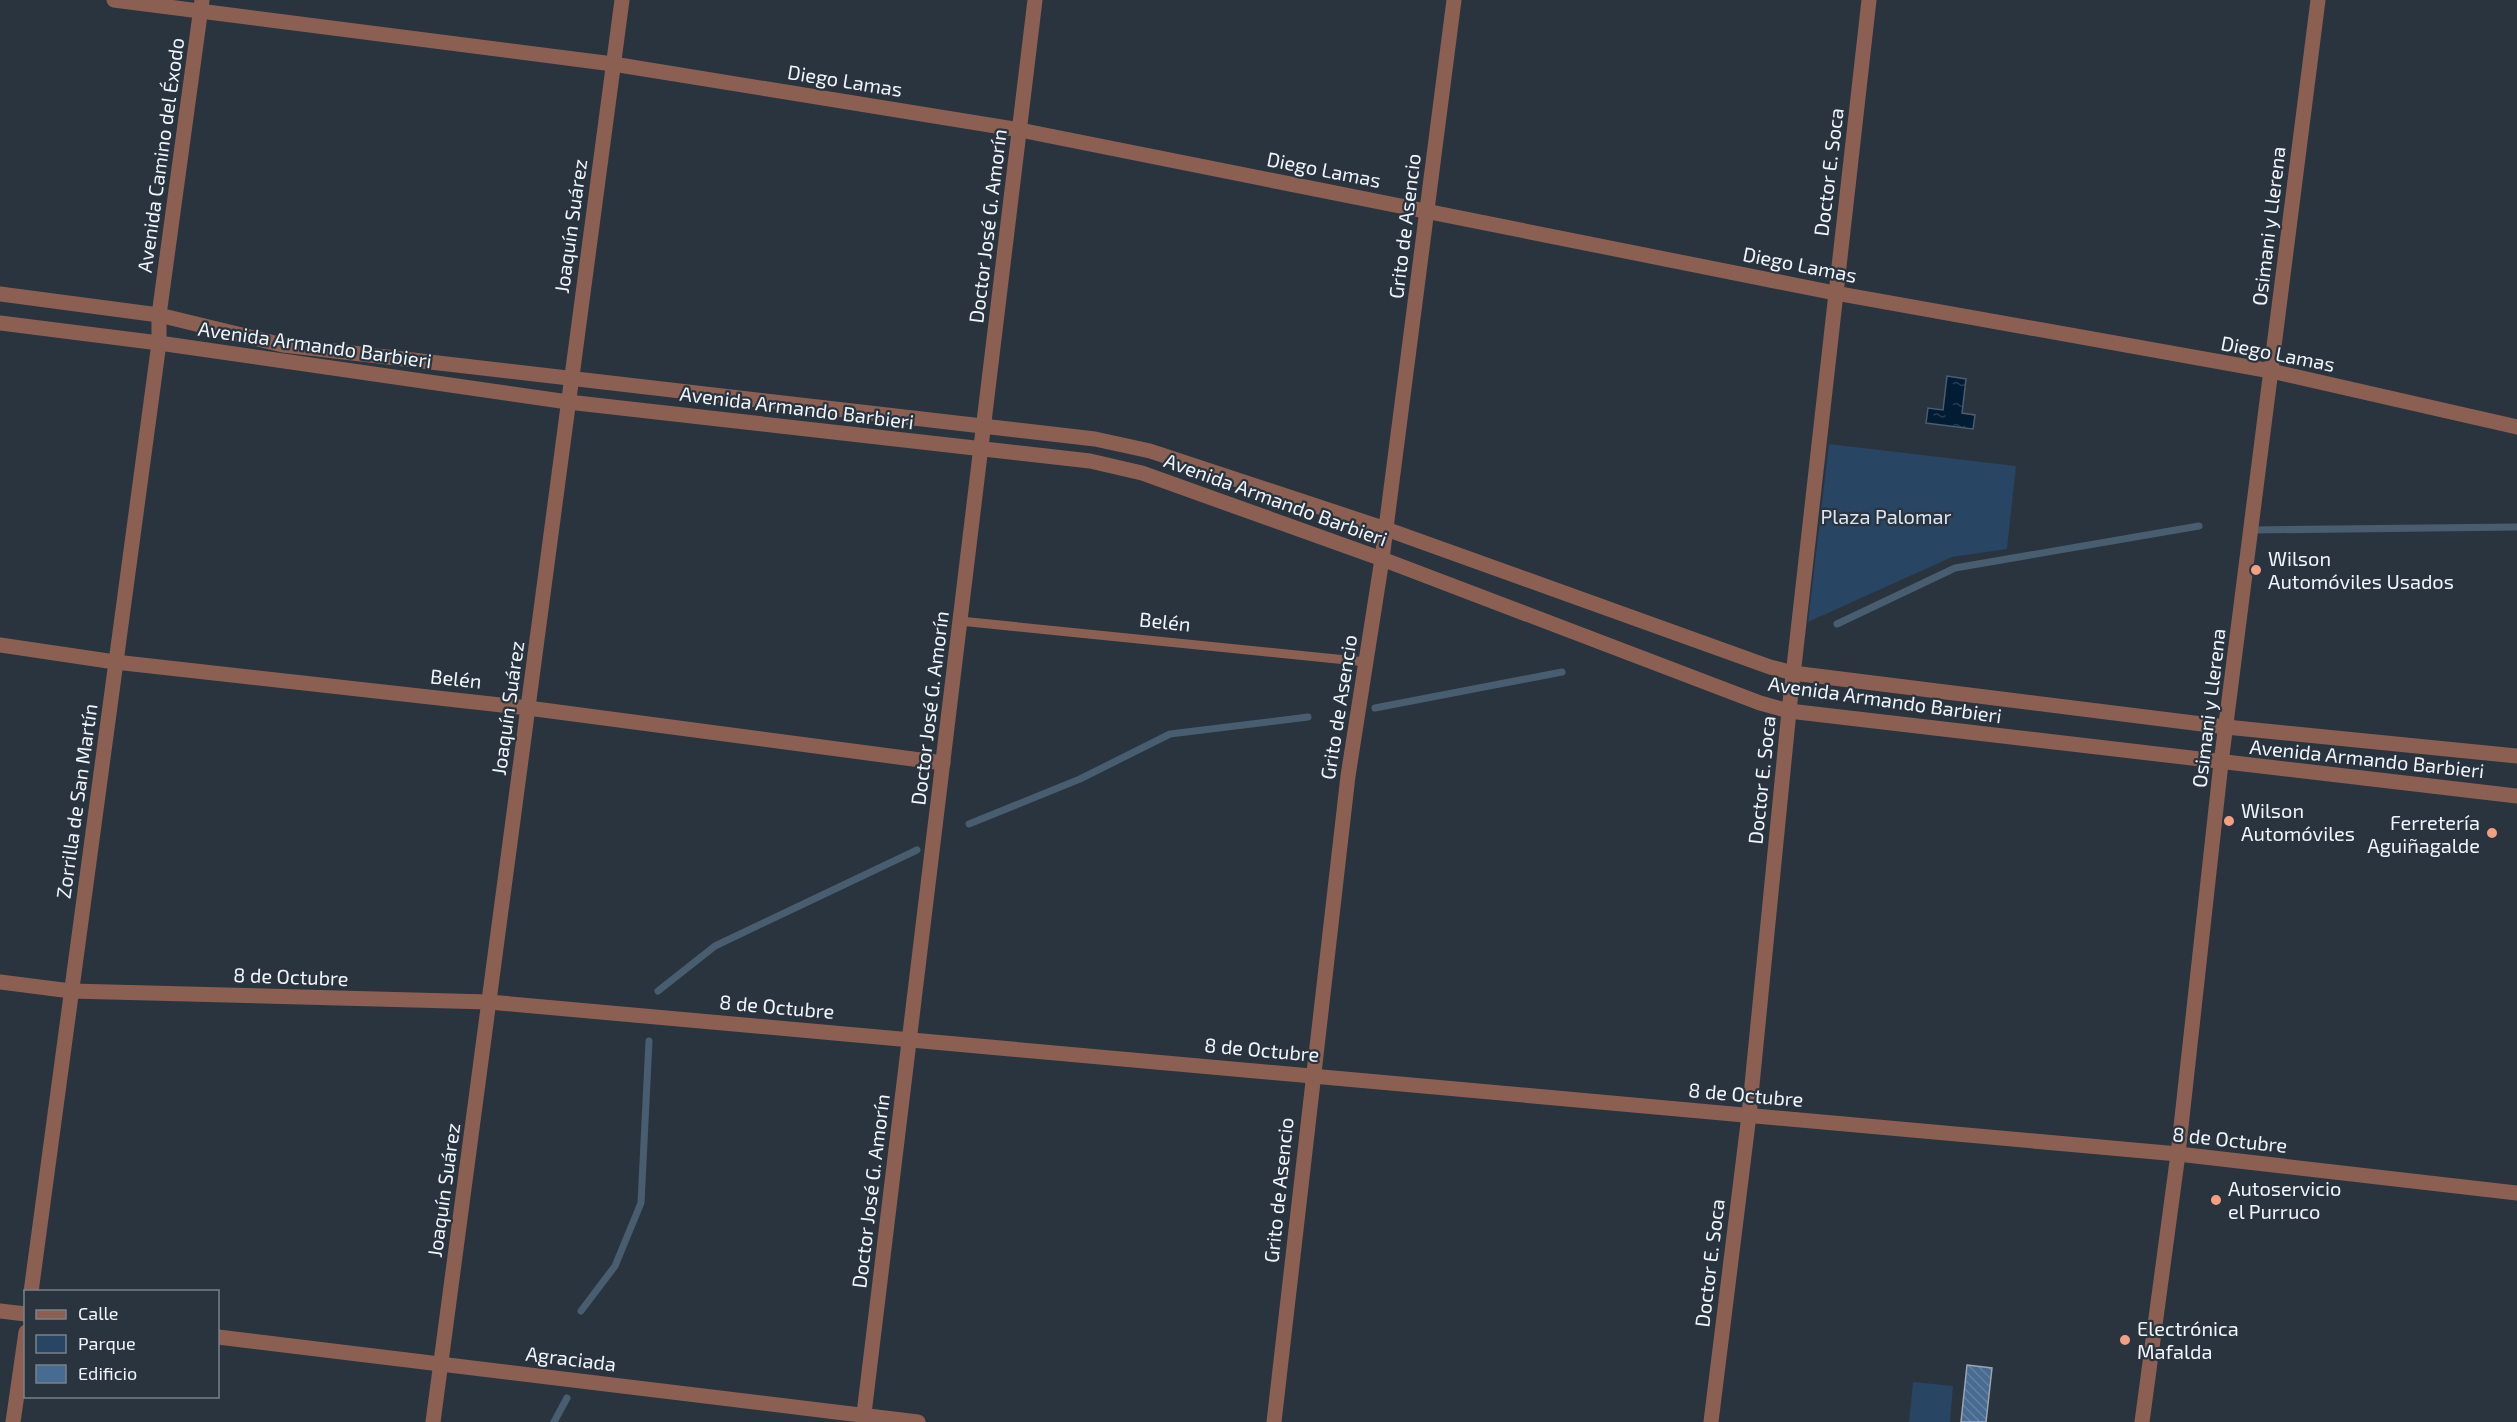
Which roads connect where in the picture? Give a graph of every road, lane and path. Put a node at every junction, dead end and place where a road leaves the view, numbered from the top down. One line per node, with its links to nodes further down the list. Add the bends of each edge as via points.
1 (114, 0): 7 (street, Diego Lamas)
2 (621, 0): 8 (street, Joaquín Suárez)
3 (1035, 0): 9 (street, Doctor José G. Amorín)
4 (1454, 0): 10 (street, Grito de Asencio)
5 (1869, 0): 11 (street, Doctor E. Soca)
6 (2318, 0): 16 (street, Osimani y Llerena)
7 (202, 5): 8 (street, Diego Lamas); 13 (street, Avenida Camino del Éxodo)
8 (613, 64): 9 (street, Diego Lamas); 17 (street, Joaquín Suárez)
9 (1020, 130): 10 (street, Diego Lamas); 19 (street, Doctor José G. Amorín)
10 (1428, 211): 11 (street, Diego Lamas); 22 (street, Grito de Asencio)
11 (1835, 293): 16 (street, Diego Lamas); 28 (street, Doctor E. Soca)
12 (0, 294): 13 (street, Avenida Armando Barbieri)
13 (159, 315): 15 (street, Zorrilla de San Martín); 17 (street, Avenida Armando Barbieri, via 283,345)
14 (0, 323): 15 (street, Avenida Armando Barbieri)
15 (159, 343): 18 (street, Avenida Armando Barbieri); 26 (street, Zorrilla de San Martín)
16 (2271, 371): 20 (street, Diego Lamas); 31 (street, Osimani y Llerena)
17 (572, 378): 18 (street, Joaquín Suárez); 19 (street, Avenida Armando Barbieri)
18 (568, 402): 21 (street, Avenida Armando Barbieri); 29 (street, Joaquín Suárez)
19 (984, 425): 21 (street, Doctor José G. Amorín); 22 (street, Avenida Armando Barbieri, via 1095,439 1150,451)
20 (2517, 427)
21 (981, 449): 23 (street, Avenida Armando Barbieri, via 1090,461 1142,473); 24 (street, Doctor José G. Amorín)
22 (1386, 529): 23 (street, Grito de Asencio); 28 (street, Avenida Armando Barbieri)
23 (1382, 559): 27 (street, Grito de Asencio); 30 (street, Avenida Armando Barbieri)
24 (960, 621): 27 (lane, Belén); 34 (street, Doctor José G. Amorín)
25 (0, 645): 26 (street, Belén)
26 (116, 662): 29 (street, Belén); 37 (street, Zorrilla de San Martín)
27 (1366, 662): 40 (street, Grito de Asencio)
28 (1793, 673): 30 (street, Doctor E. Soca); 31 (street, Avenida Armando Barbieri)
29 (528, 708): 34 (street, Belén); 38 (street, Joaquín Suárez)
30 (1789, 711): 33 (street, Avenida Armando Barbieri); 41 (street, Doctor E. Soca)
31 (2226, 727): 32 (street, Avenida Armando Barbieri); 33 (street, Osimani y Llerena)
32 (2517, 756)
33 (2222, 763): 35 (street, Avenida Armando Barbieri); 42 (street, Osimani y Llerena)
34 (943, 764): 39 (street, Doctor José G. Amorín)
35 (2517, 796)
36 (0, 982): 37 (street, 8 de Octubre)
37 (71, 991): 38 (street, 8 de Octubre); 44 (street, Zorrilla de San Martín)
38 (489, 1002): 39 (street, 8 de Octubre); 49 (street, Joaquín Suárez)
39 (910, 1039): 40 (street, 8 de Octubre); 50 (street, Doctor José G. Amorín)
40 (1312, 1075): 41 (street, 8 de Octubre); 54 (street, Grito de Asencio)
41 (1749, 1115): 42 (street, 8 de Octubre); 55 (street, Doctor E. Soca)
42 (2178, 1154): 43 (street, 8 de Octubre); 56 (street, Osimani y Llerena)
43 (2517, 1193)
44 (31, 1290)
45 (0, 1311): 46 (street)
46 (24, 1314)
47 (219, 1337): 49 (street, Agraciada)
48 (24, 1346): 51 (street)
49 (442, 1363): 50 (street, Agraciada); 52 (street, Joaquín Suárez)
50 (864, 1419): 53 (street, Agraciada)
51 (13, 1422)
52 (433, 1422)
53 (918, 1422)
54 (1274, 1422)
55 (1711, 1422)
56 (2142, 1422)

